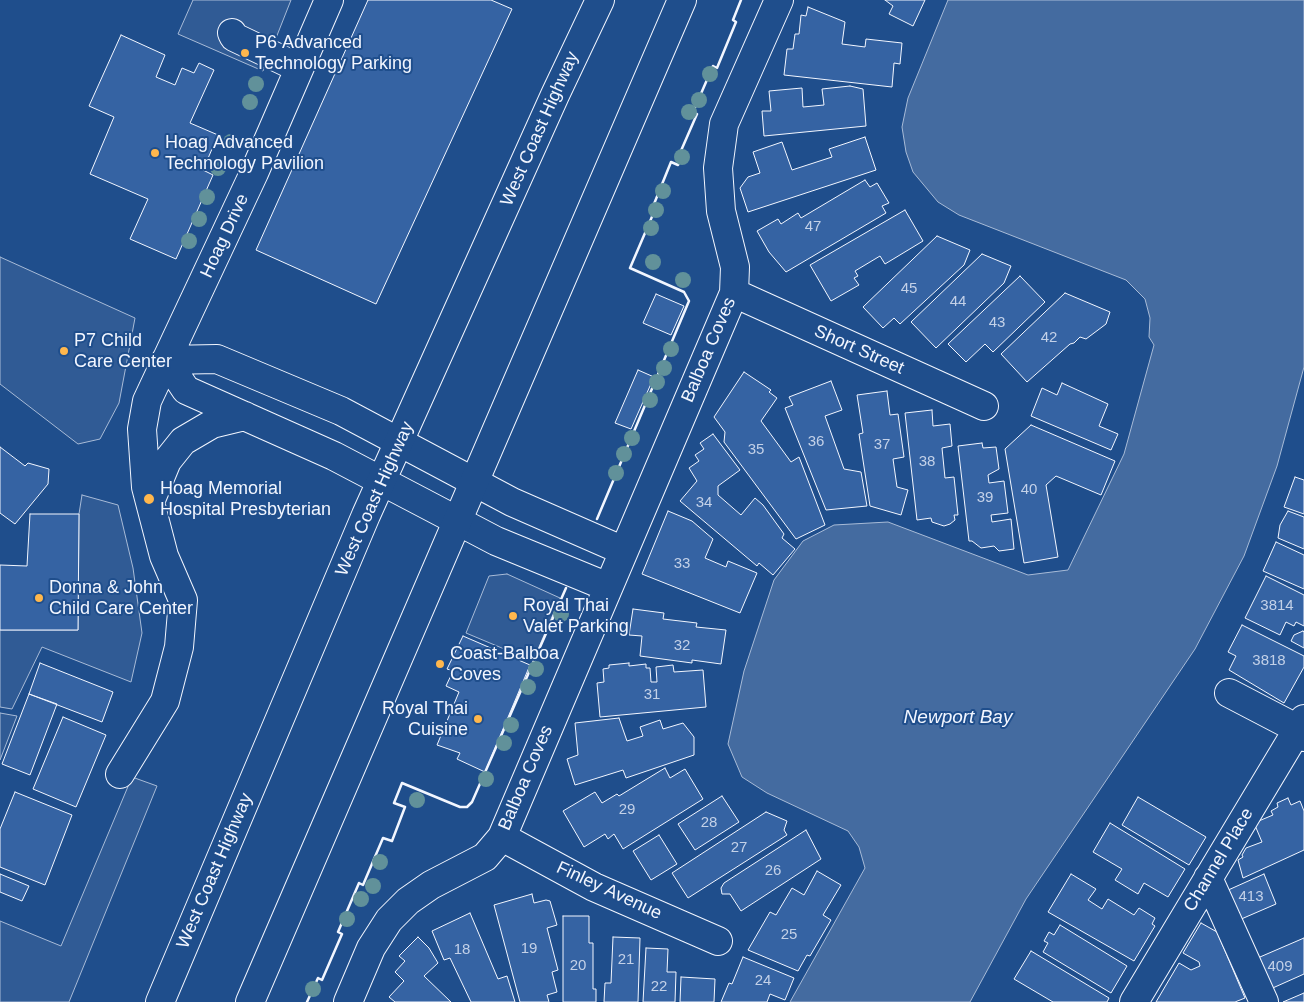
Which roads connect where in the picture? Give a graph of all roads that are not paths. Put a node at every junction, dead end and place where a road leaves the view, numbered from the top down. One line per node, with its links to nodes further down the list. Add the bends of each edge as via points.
1 (329, 0): 6 (main road, Hoag Drive)
2 (600, 0): 11 (main road, West Coast Highway)
3 (682, 0): 13 (main road)
4 (779, 0): 7 (main road, Balboa Coves, via 724,124 718,168 721,211 735,267)
5 (232, 33): 6 (main road, via 234,37)
6 (299, 68): 8 (main road, Hoag Drive, via 254,174)
7 (734, 293): 9 (main road, Short Street); 16 (main road, Balboa Coves)
8 (166, 360): 10 (main road, via 186,390); 11 (main road, via 217,359 340,410); 14 (main road, Hoag Drive, via 147,401 142,429)
9 (984, 406)
10 (244, 416): 12 (main road, via 334,456); 14 (main road, via 212,424 182,441 167,461)
11 (400, 442): 12 (main road, West Coast Highway); 13 (main road)
12 (382, 482): 15 (main road); 24 (main road, West Coast Highway)
13 (473, 482): 15 (main road); 16 (main road)
14 (150, 503): 20 (main road, Hoag Drive, via 164,556 183,600 179,648 165,702)
15 (457, 520): 17 (main road, via 496,541); 25 (main road)
16 (624, 550): 17 (main road, Balboa Coves)
17 (608, 587): 21 (main road, Balboa Coves)
18 (1229, 693): 19 (main road)
19 (1303, 729): 22 (main road, Channel Place)
20 (120, 774)
21 (502, 837): 23 (main road, Finley Avenue, via 594,886); 26 (main road, Balboa Coves, via 485,857 431,885 389,920 371,948)
22 (1208, 878): 27 (main road, Channel Place); 28 (main road)
23 (718, 941)
24 (160, 1002)
25 (250, 1002)
26 (348, 1002)
27 (1134, 1002)
28 (1264, 1002)

